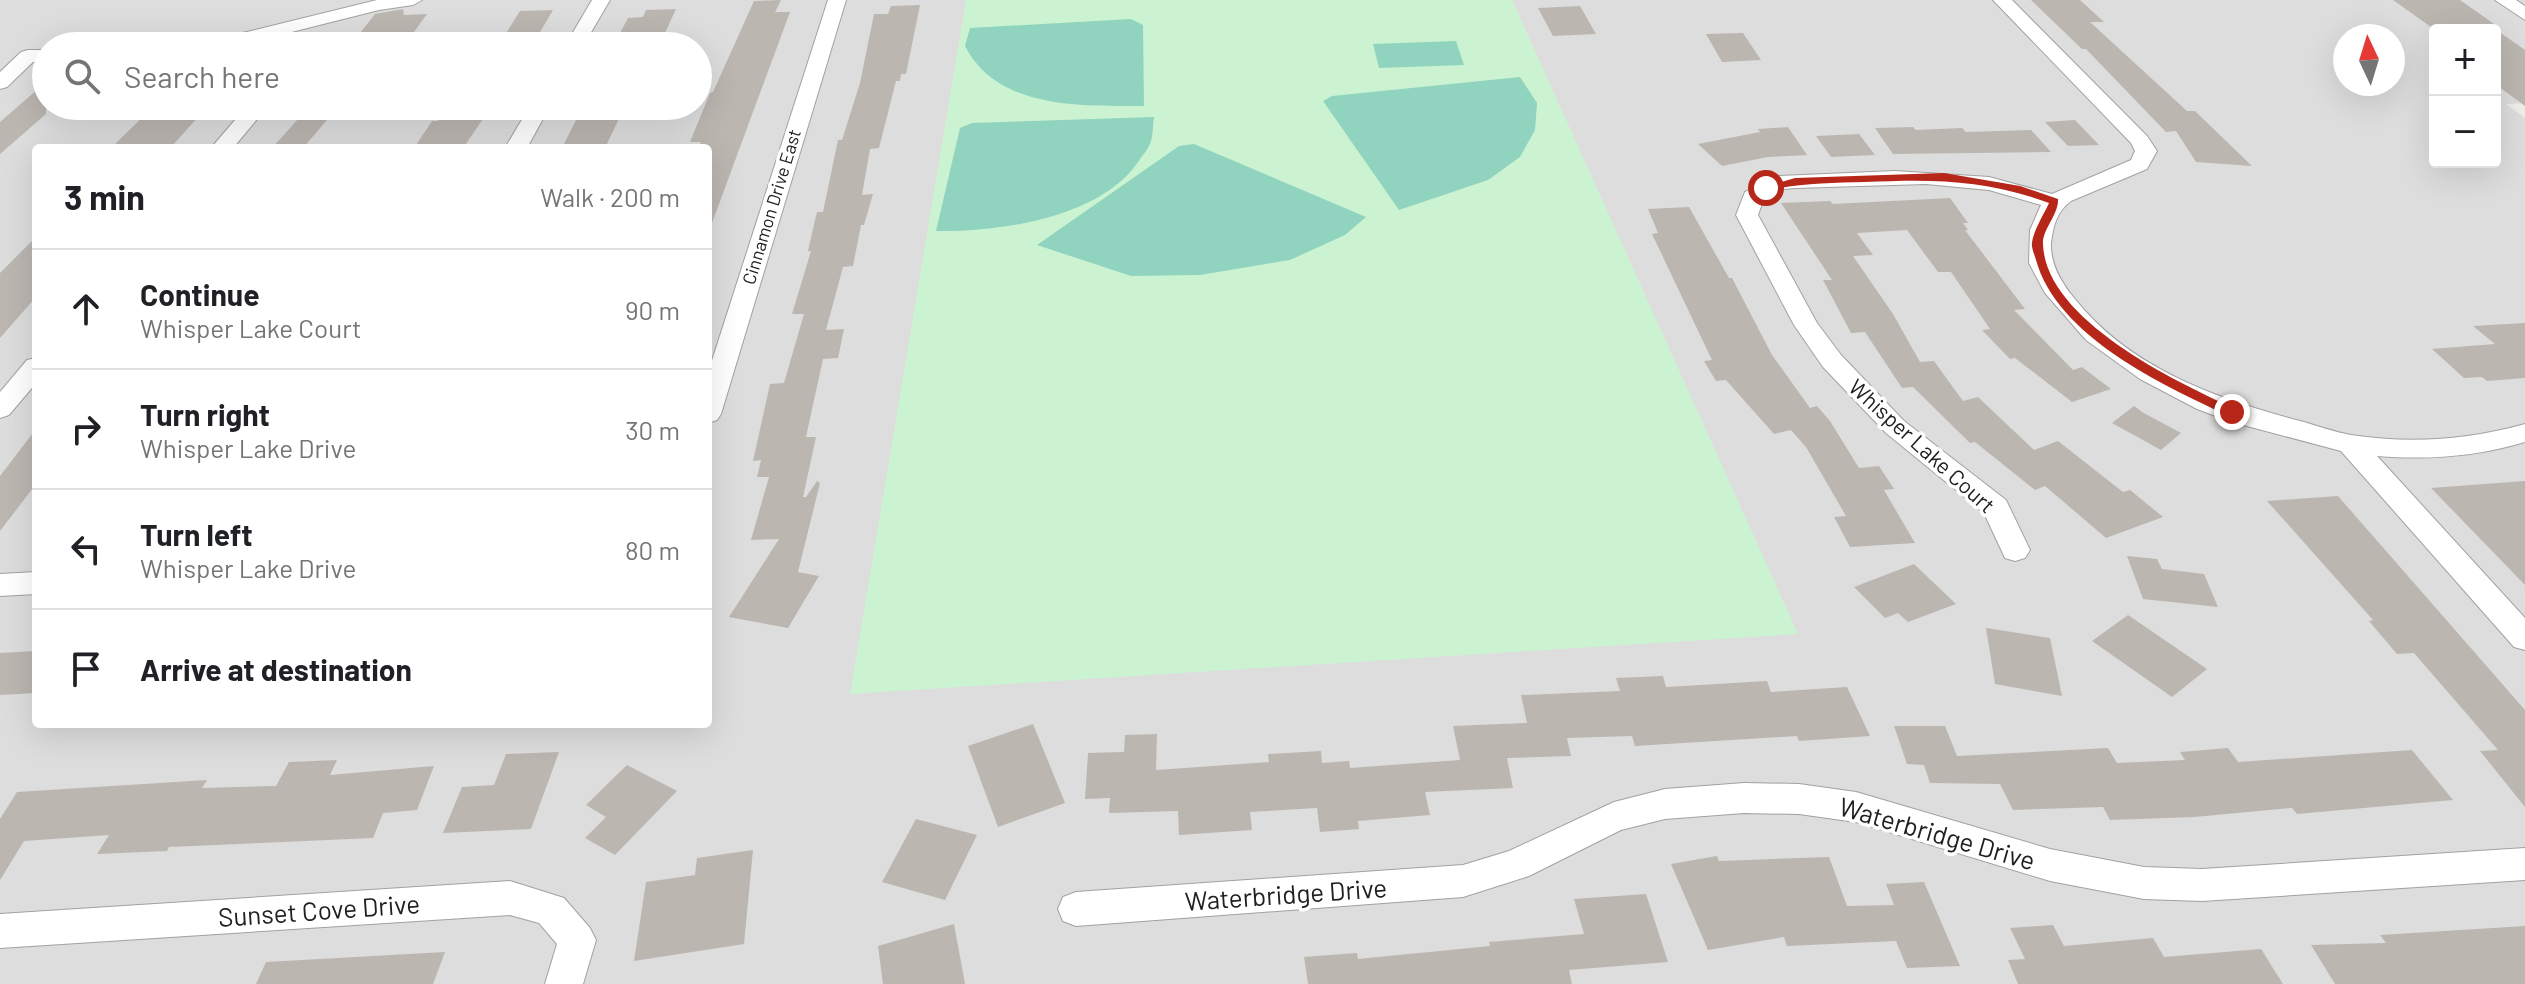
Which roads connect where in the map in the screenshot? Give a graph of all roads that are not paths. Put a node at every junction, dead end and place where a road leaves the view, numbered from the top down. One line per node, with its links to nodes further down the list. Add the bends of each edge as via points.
1 (413, 0): 7 (street, via 379,5)
2 (601, 0): 8 (street)
3 (837, 0): 17 (street, Cinnamon Drive East)
4 (2002, 0): 15 (street, via 2146,151 2139,164)
5 (2504, 0): 6 (street)
6 (2525, 14)
7 (307, 32)
8 (582, 32)
9 (32, 60): 10 (street)
10 (0, 83)
11 (246, 120): 13 (street)
12 (532, 120): 14 (street)
13 (225, 144)
14 (518, 144)
15 (2055, 202): 20 (street, via 2037,243 2039,256 2064,301 2098,337 2167,383 2210,403); 21 (street, Whisper Lake Court, via 1963,177 1795,181 1753,197 1747,215 1806,325 1832,361 1895,427 1996,507)
16 (32, 371): 18 (street)
17 (712, 401)
18 (0, 409)
19 (2525, 433): 20 (street, via 2454,449)
20 (2350, 444): 24 (street)
21 (2015, 550)
22 (32, 583): 23 (street)
23 (0, 585)
24 (2525, 638)
25 (2525, 864): 26 (street, Waterbridge Drive, via 2202,885 2144,883 2061,868 1856,807 1744,798 1665,804 1614,817 1516,865 1463,881)
26 (1076, 909)
27 (0, 931): 28 (street, Sunset Cove Drive, via 510,898 551,910 577,940)
28 (564, 984)

